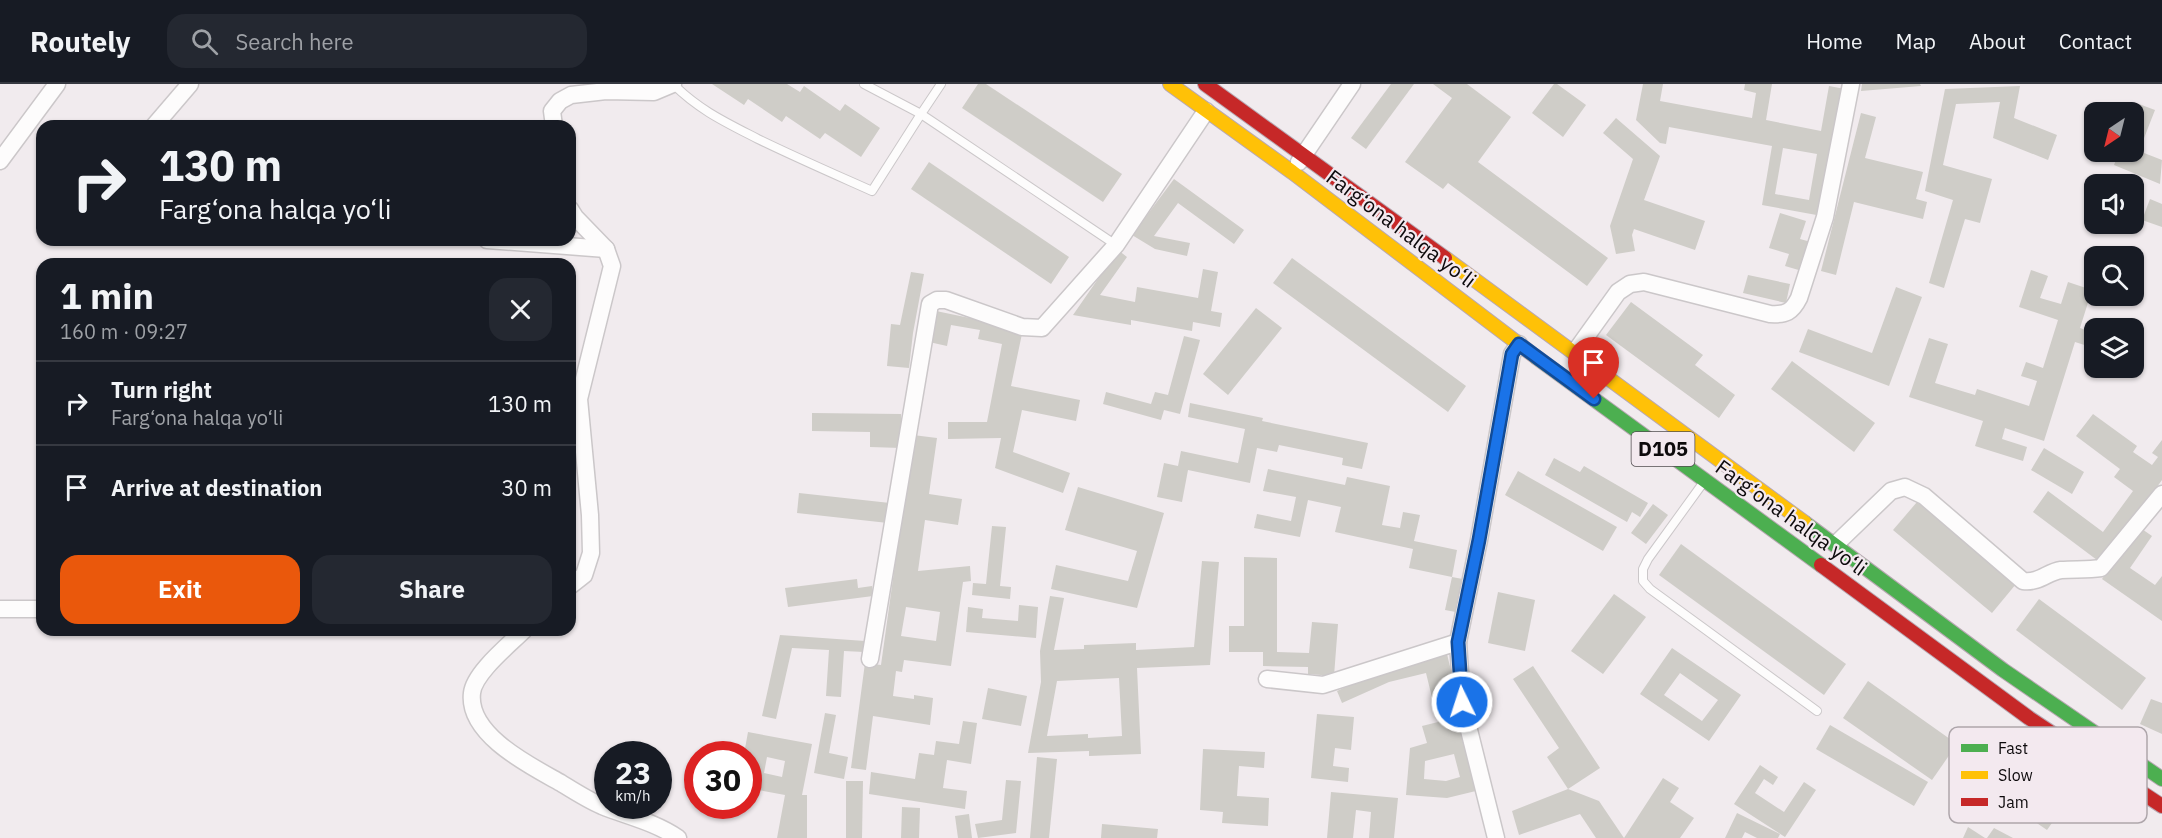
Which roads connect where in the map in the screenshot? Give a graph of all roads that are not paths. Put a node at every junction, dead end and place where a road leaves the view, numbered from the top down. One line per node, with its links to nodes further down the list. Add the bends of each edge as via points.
1 (57, 84): 15 (street)
2 (190, 84): 12 (street)
3 (673, 84): 11 (lane, via 709,114 872,191); 13 (street, via 654,92 571,95 552,111)
4 (864, 84): 11 (lane)
5 (941, 84): 11 (lane)
6 (1170, 84): 10 (highway, Farg‘ona halqa yo‘li / D105)
7 (1205, 84): 14 (highway, Farg‘ona halqa yo‘li / D105)
8 (1352, 84): 14 (street)
9 (1851, 84): 22 (street, via 1825,217 1793,310 1783,315 1770,314 1644,282 1630,284 1618,292)
10 (1206, 111): 16 (highway, Farg‘ona halqa yo‘li / D105); 18 (street)
11 (921, 114): 18 (lane)
12 (159, 120)
13 (553, 120)
14 (1304, 154): 16 (street); 22 (highway, Farg‘ona halqa yo‘li / D105)
15 (0, 161)
16 (1292, 172): 21 (highway, Farg‘ona halqa yo‘li / D105)
17 (576, 218): 20 (street)
18 (1116, 245): 31 (street, via 1042,328 1022,327 946,300 930,304)
19 (566, 246): 20 (street)
20 (606, 249): 26 (street, via 612,266 579,399 591,553 584,575)
21 (1519, 344): 23 (highway, Farg‘ona halqa yo‘li / D105); 30 (street, via 1512,354)
22 (1575, 352): 25 (highway, Farg‘ona halqa yo‘li / D105)
23 (1705, 481): 33 (lane, via 1648,559 1643,581); 34 (highway, Farg‘ona halqa yo‘li / D105)
24 (2162, 494): 25 (street, via 2102,568 2060,570 2033,582 2024,581 1924,496 1905,487 1891,491)
25 (1836, 544): 35 (highway, Farg‘ona halqa yo‘li / D105, via 2003,670)
26 (576, 581)
27 (0, 609): 28 (street)
28 (36, 609)
29 (518, 636): 40 (street, via 478,677 472,693 475,715 495,741 599,805)
30 (1458, 642): 32 (street, via 1323,685); 41 (street, via 1462,702)
31 (870, 659)
32 (1267, 679)
33 (1817, 711)
34 (2043, 727)
35 (2086, 727)
36 (2147, 769): 37 (highway, Farg‘ona halqa yo‘li / D105)
37 (2162, 779)
38 (2147, 796): 39 (highway, Farg‘ona halqa yo‘li / D105)
39 (2162, 806)
40 (678, 838)
41 (1496, 838)

